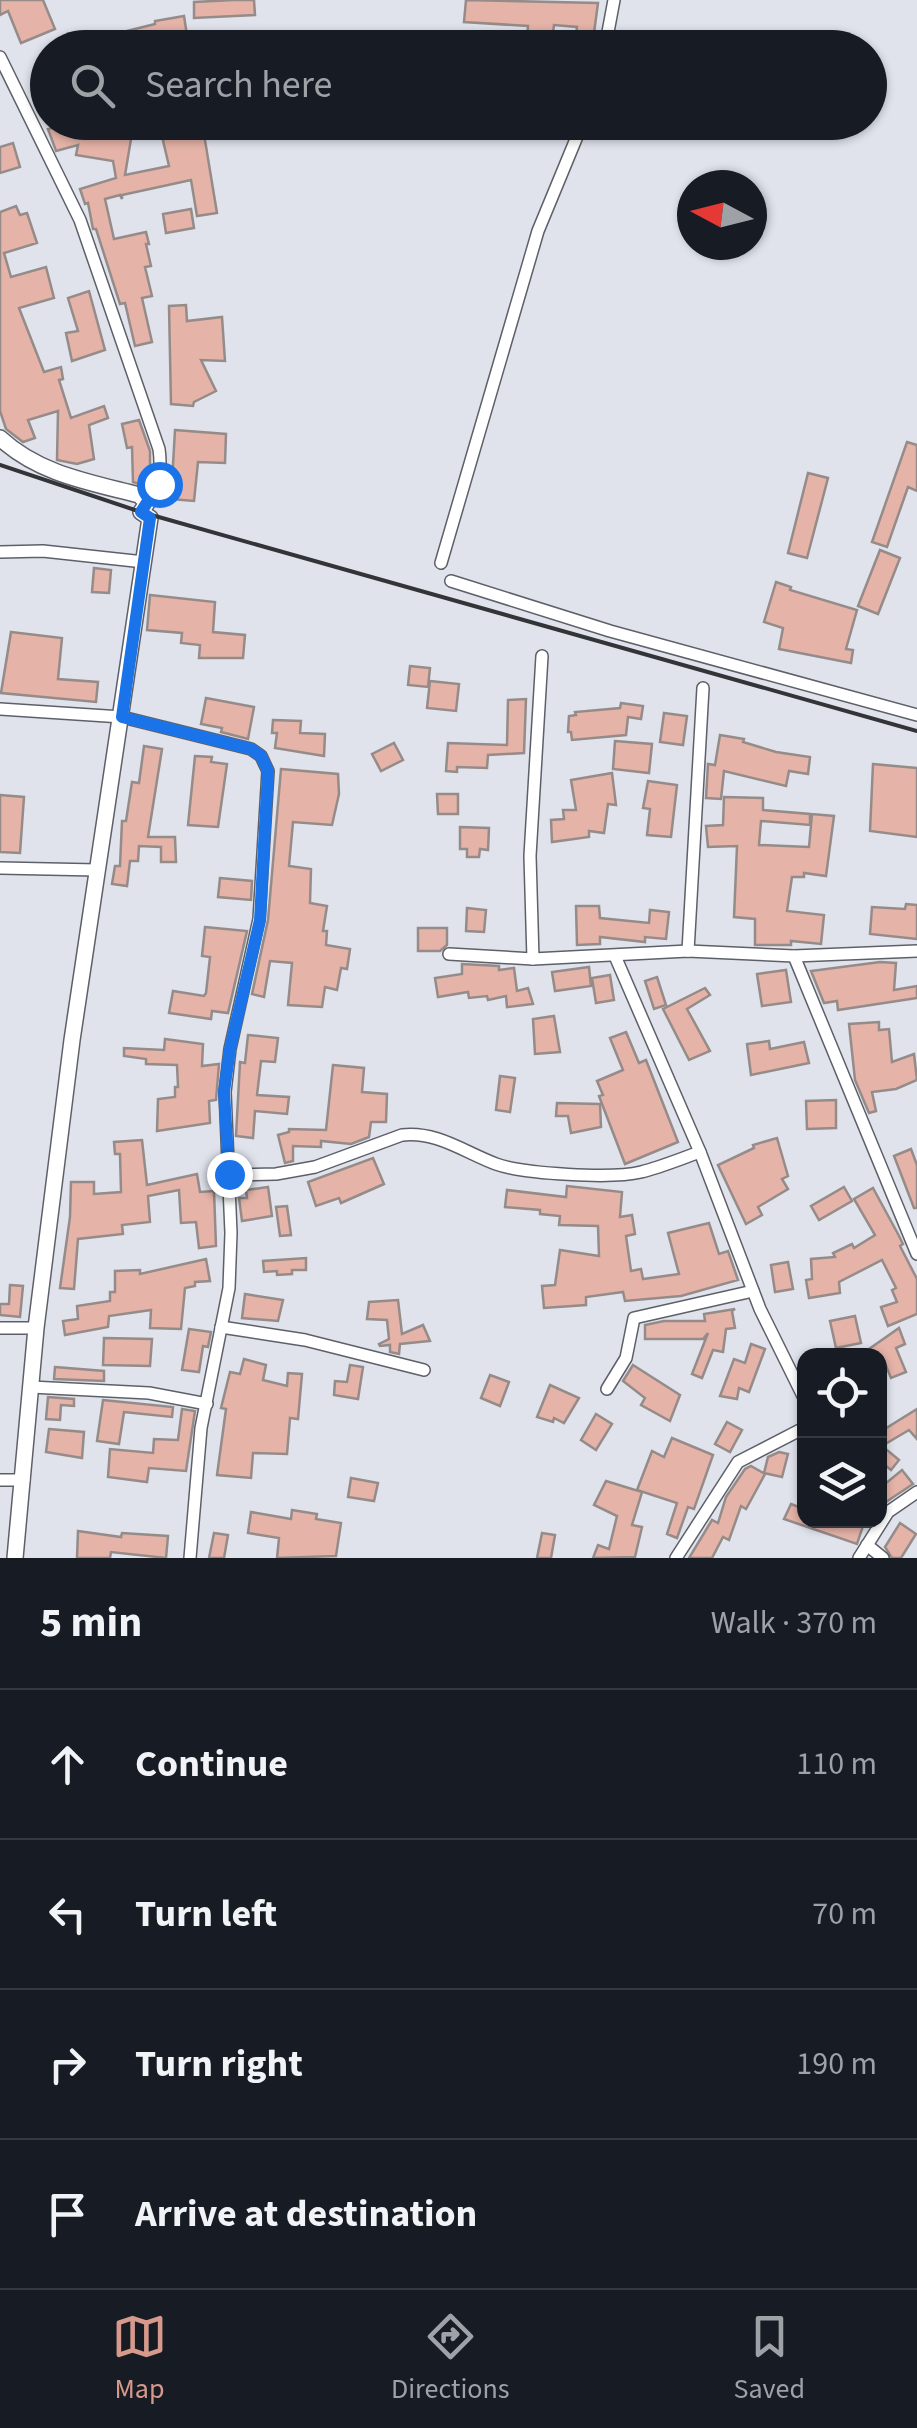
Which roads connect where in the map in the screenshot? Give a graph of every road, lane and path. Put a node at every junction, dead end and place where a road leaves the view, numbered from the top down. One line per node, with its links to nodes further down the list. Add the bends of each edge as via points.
1 (614, 0): 2 (street)
2 (608, 30)
3 (0, 57): 4 (street)
4 (30, 118)
5 (41, 140): 8 (street, via 80,220 159,449 159,484)
6 (576, 140): 11 (street, via 538,231)
7 (0, 438): 8 (street, via 60,474)
8 (148, 502): 10 (street, via 141,512 150,518)
9 (0, 552): 10 (street)
10 (144, 562): 17 (street)
11 (441, 563)
12 (452, 581): 16 (street)
13 (542, 656): 25 (street, via 530,856)
14 (703, 688): 20 (street)
15 (0, 708): 17 (street)
16 (917, 716)
17 (122, 717): 19 (street); 27 (street, via 251,749 268,771 260,920 224,1092)
18 (0, 868): 19 (street)
19 (98, 870): 32 (street)
20 (688, 951): 23 (street); 24 (street)
21 (917, 951): 24 (street)
22 (449, 954): 25 (street)
23 (615, 956): 25 (street); 26 (street)
24 (794, 956): 28 (street)
25 (533, 958)
26 (700, 1152): 27 (street, via 638,1173 580,1175 500,1166 417,1133 315,1167); 29 (street)
27 (229, 1174): 30 (street, via 230,1288)
28 (917, 1254)
29 (753, 1291): 34 (street); 36 (street, via 634,1318 626,1358)
30 (222, 1327): 33 (street); 37 (street)
31 (0, 1328): 32 (street)
32 (36, 1328): 35 (street)
33 (424, 1370)
34 (797, 1383)
35 (31, 1388): 37 (street, via 149,1393); 40 (street)
36 (607, 1389)
37 (206, 1404): 46 (street)
38 (797, 1432): 47 (street, via 738,1462)
39 (0, 1480): 40 (street)
40 (24, 1480): 45 (street)
41 (917, 1492): 42 (street)
42 (887, 1506)
43 (875, 1528): 44 (street)
44 (867, 1545): 48 (street); 49 (street)
45 (15, 1558)
46 (190, 1558)
47 (676, 1558)
48 (859, 1558)
49 (883, 1558)

